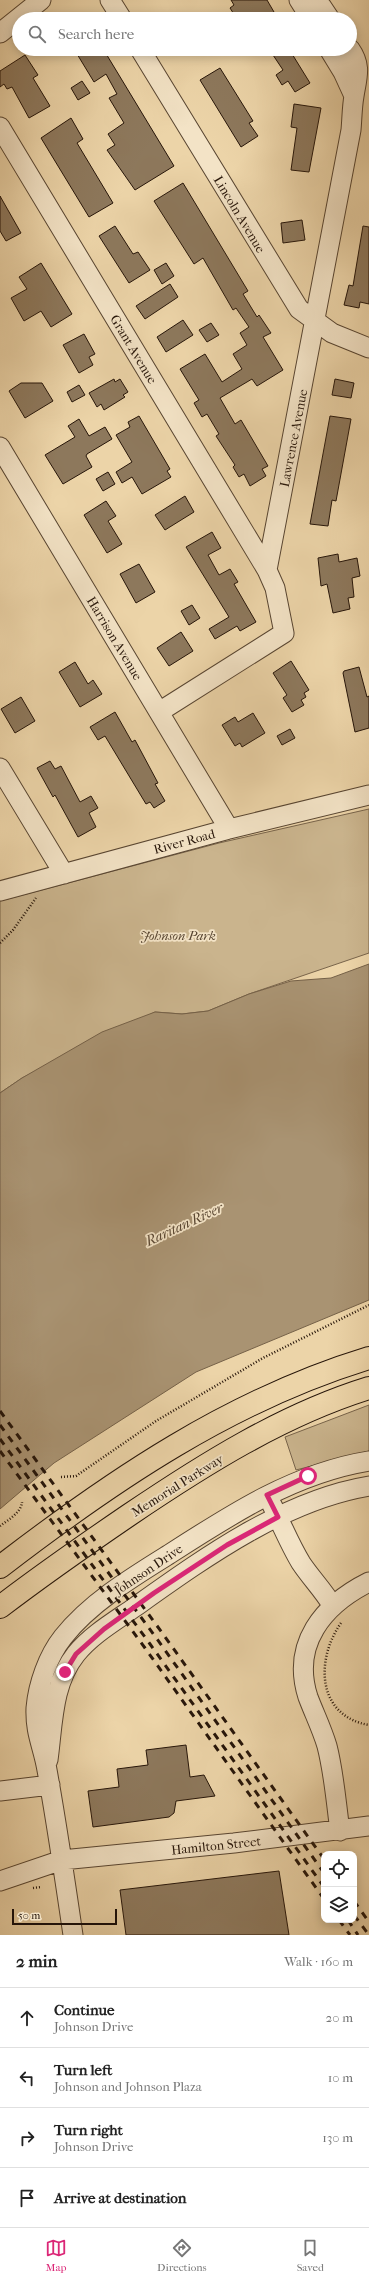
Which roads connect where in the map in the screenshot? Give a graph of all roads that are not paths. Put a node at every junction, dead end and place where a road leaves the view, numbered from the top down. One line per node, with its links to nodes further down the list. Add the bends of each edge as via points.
1 (41, 0): 5 (street)
2 (110, 0): 6 (street)
3 (299, 0): 7 (street)
4 (306, 0): 8 (street, via 322,7)
5 (26, 12)
6 (118, 12)
7 (307, 12)
8 (325, 12)
9 (12, 23): 10 (street)
10 (0, 33)
11 (144, 56): 16 (street, Lincoln Avenue, via 299,309)
12 (333, 56): 14 (street, Lawrence Avenue)
13 (355, 56): 14 (street, Lawrence Avenue, via 359,76)
14 (354, 96): 16 (street, Lawrence Avenue, via 351,130)
15 (0, 127): 19 (street, Grant Avenue)
16 (315, 321): 17 (street, Lincoln Avenue, via 332,333); 19 (street, Lawrence Avenue)
17 (369, 348)
18 (0, 447): 20 (street, Harrison Avenue)
19 (267, 570): 20 (street, via 276,588 284,634)
20 (159, 712): 23 (street, Harrison Avenue)
21 (0, 768): 24 (street)
22 (369, 795): 23 (street, River Road)
23 (230, 829): 24 (street, River Road)
24 (64, 874): 25 (street, River Road)
25 (0, 891)
26 (369, 1346): 29 (highway, via 329,1358 272,1381)
27 (369, 1358): 29 (highway, via 319,1374 271,1394)
28 (369, 1388): 36 (highway, Memorial Parkway, via 311,1410 216,1459 121,1521)
29 (202, 1429): 34 (highway, via 135,1469)
30 (369, 1461): 32 (street, Johnson Drive, via 322,1471)
31 (369, 1486): 33 (street, Johnson Drive, via 318,1499)
32 (267, 1495): 33 (street); 38 (street, Johnson Drive, via 140,1572 90,1609 63,1637 48,1661 40,1684 36,1708 37,1735)
33 (278, 1517): 37 (street, via 300,1562 323,1589); 38 (street, Johnson Drive, via 227,1545 154,1593 104,1629 76,1654 57,1691)
34 (0, 1567)
35 (369, 1582): 37 (street)
36 (0, 1607)
37 (338, 1613): 41 (street, via 315,1627 303,1663 308,1696 326,1745)
38 (48, 1776): 39 (street); 42 (street, Johnson Drive)
39 (0, 1791)
40 (369, 1826): 41 (street, Hamilton Street)
41 (340, 1830): 42 (street, Hamilton Street)
42 (62, 1860): 43 (street, Hamilton Street); 44 (street, Johnson Drive)
43 (0, 1881)
44 (73, 1935)

